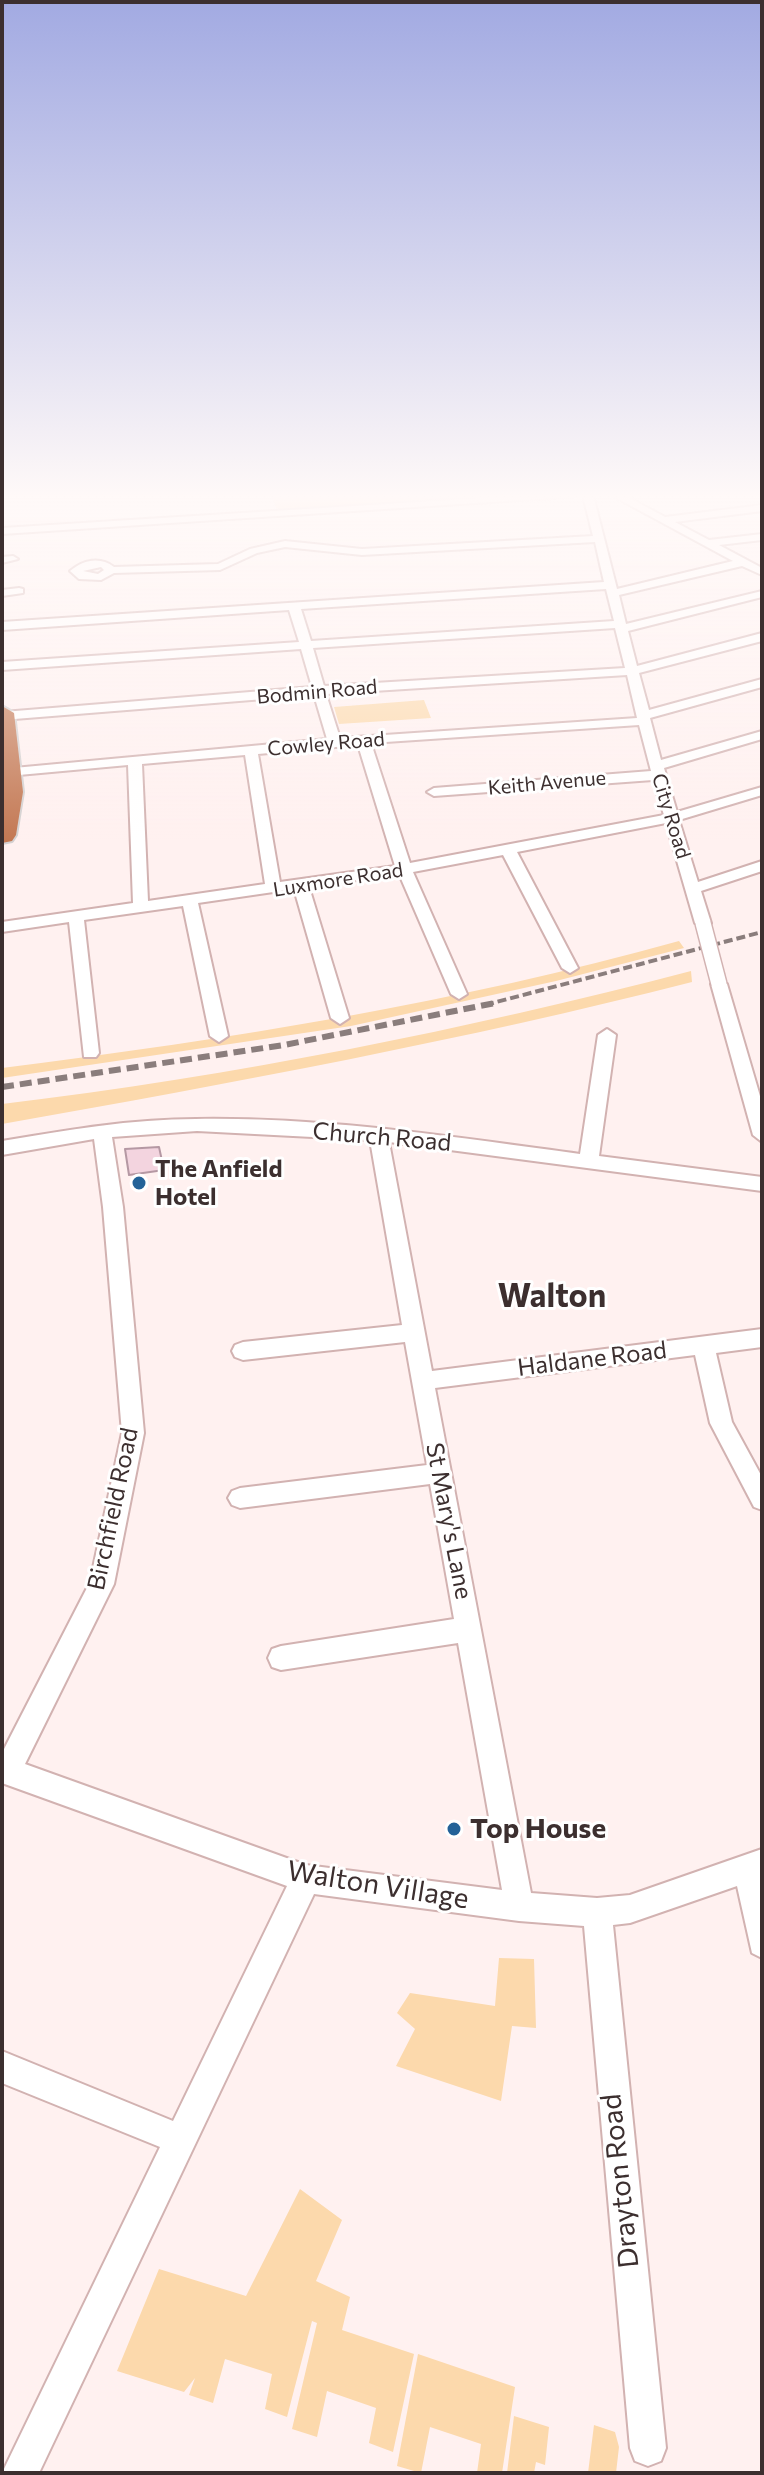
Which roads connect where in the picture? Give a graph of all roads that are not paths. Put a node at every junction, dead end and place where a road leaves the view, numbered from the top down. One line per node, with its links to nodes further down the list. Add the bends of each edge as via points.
1 (228, 610): 5 (street)
2 (295, 610): 8 (street)
3 (616, 610): 6 (street, City Road)
4 (689, 610): 6 (street)
5 (2, 626)
6 (620, 626): 8 (street); 10 (street, City Road)
7 (762, 637): 10 (street, Bodmin Road)
8 (303, 644): 9 (street); 12 (street)
9 (2, 666)
10 (632, 671): 12 (street, Bodmin Road); 14 (street, City Road)
11 (762, 683): 14 (street, Cowley Road)
12 (318, 692): 13 (street, Bodmin Road); 17 (street)
13 (2, 714): 21 (highway)
14 (644, 719): 16 (street, Cowley Road); 20 (street, City Road)
15 (762, 735): 20 (street, Keith Avenue)
16 (364, 741): 17 (street, Cowley Road); 28 (street)
17 (335, 744): 18 (street, Cowley Road)
18 (251, 751): 19 (street, Cowley Road); 31 (street)
19 (135, 761): 21 (street, Cowley Road); 33 (street)
20 (657, 770): 23 (street, Keith Avenue); 24 (street, City Road)
21 (8, 772): 25 (highway)
22 (762, 791): 24 (street, Luxmore Road)
23 (434, 792)
24 (672, 818): 26 (street, Luxmore Road); 30 (street, City Road)
25 (2, 835)
26 (509, 851): 28 (street, Luxmore Road); 36 (street)
27 (762, 866): 30 (street)
28 (404, 869): 29 (street, Luxmore Road); 37 (street)
29 (301, 886): 31 (street, Luxmore Road); 38 (street)
30 (693, 889): 44 (street, City Road, bridge)
31 (274, 890): 32 (street, Luxmore Road)
32 (190, 902): 33 (street, Luxmore Road); 40 (street)
33 (141, 908): 34 (street, Luxmore Road)
34 (76, 918): 35 (street, Luxmore Road); 41 (street)
35 (2, 927)
36 (570, 968)
37 (459, 994)
38 (340, 1018)
39 (607, 1035): 46 (street)
40 (219, 1036)
41 (90, 1053)
42 (102, 1131): 43 (street, Church Road, via 197,1125); 45 (street, Church Road); 58 (street, Birchfield Road, via 133,1433 102,1584)
43 (378, 1134): 46 (street, Church Road); 48 (street, St Mary's Lane)
44 (762, 1135)
45 (2, 1148)
46 (589, 1159): 47 (street, Church Road)
47 (762, 1184)
48 (414, 1332): 51 (street); 52 (street, St Mary's Lane)
49 (762, 1338): 50 (street, Haldane Road)
50 (703, 1345): 52 (street, Haldane Road); 55 (street, via 721,1423)
51 (243, 1351)
52 (422, 1381): 53 (street, St Mary's Lane)
53 (440, 1473): 54 (street); 56 (street, St Mary's Lane)
54 (240, 1498)
55 (762, 1500)
56 (470, 1629): 57 (street); 61 (street, St Mary's Lane)
57 (281, 1658)
58 (4, 1770): 60 (street, Walton Village)
59 (756, 1866): 62 (street, Walton Village, via 630,1909); 63 (street)
60 (306, 1879): 61 (street, Walton Village); 65 (street)
61 (519, 1907): 62 (street, Walton Village)
62 (597, 1912): 66 (street, Drayton Road)
63 (762, 1943)
64 (2, 2067): 65 (street)
65 (179, 2139): 67 (street)
66 (648, 2448)
67 (20, 2473)

